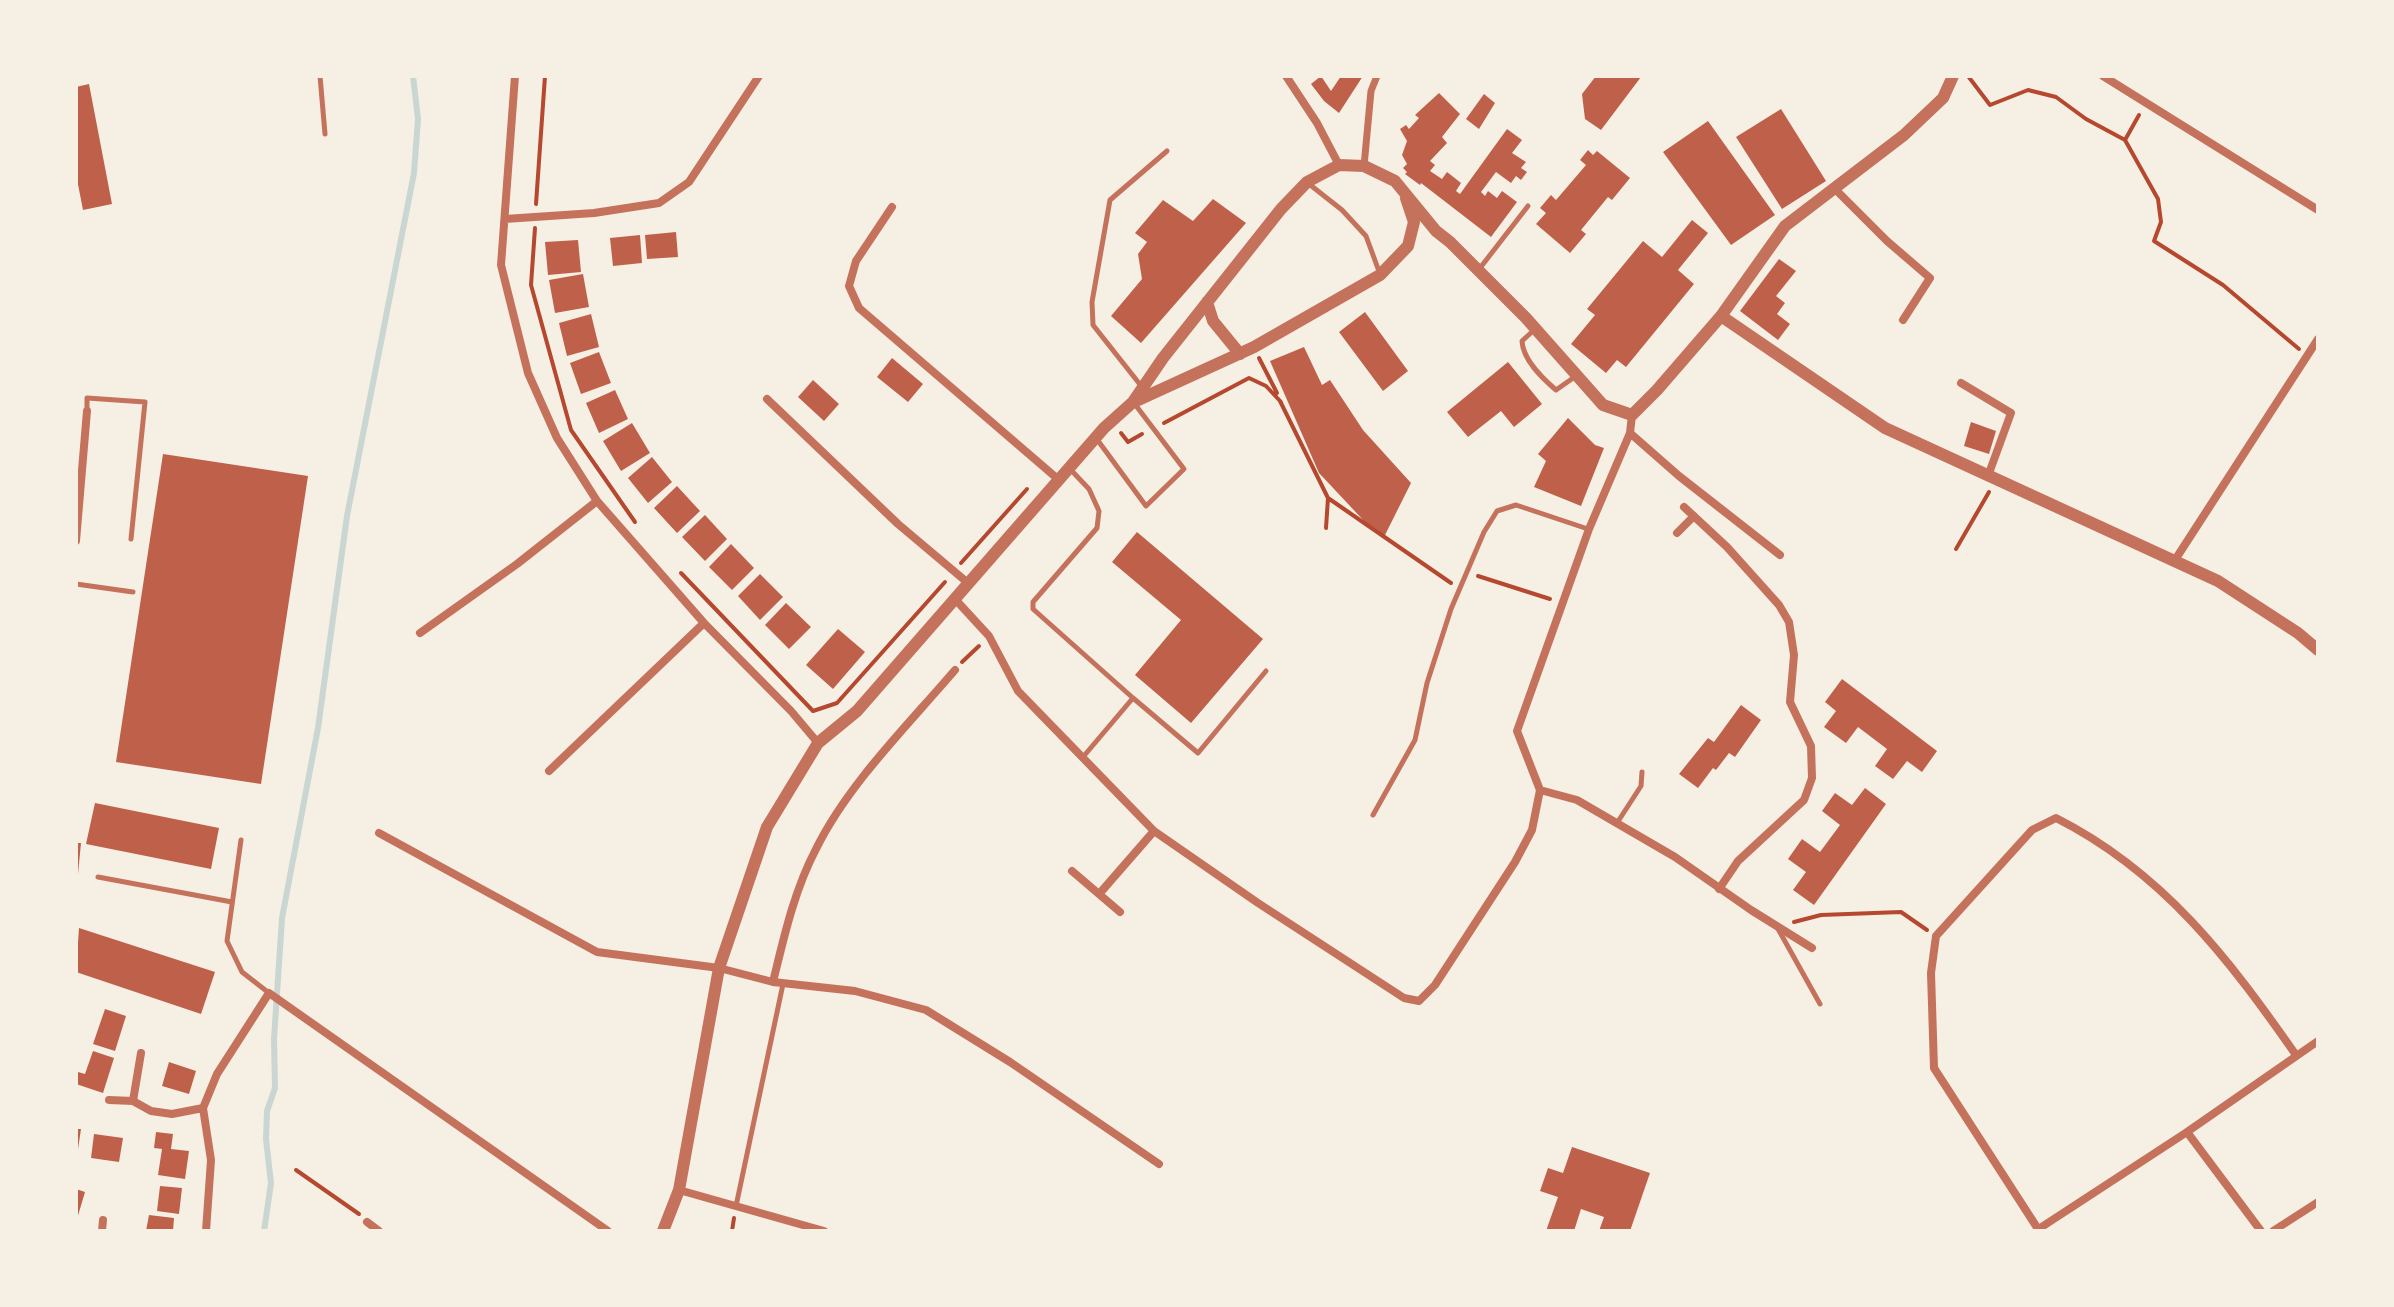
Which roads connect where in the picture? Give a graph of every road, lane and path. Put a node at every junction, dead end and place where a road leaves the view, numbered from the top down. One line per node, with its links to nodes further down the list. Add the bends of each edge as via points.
1 (320, 76): 10 (lane)
2 (515, 76): 21 (street)
3 (759, 76): 21 (street, via 689,182 659,203)
4 (1286, 76): 13 (street)
5 (1377, 76): 14 (street)
6 (1968, 76): 11 (path, via 1990,105 2028,90 2056,97)
7 (2103, 76): 9 (street)
8 (1955, 77): 16 (street, via 1943,98 1904,135)
9 (2146, 102): 11 (path); 20 (street)
10 (325, 134)
11 (2125, 140): 33 (path, via 2158,199 2161,222 2154,241 2223,285)
12 (1167, 151): 36 (lane, via 1110,200 1092,302 1093,325)
13 (1339, 165): 14 (street); 15 (street)
14 (1364, 166): 17 (street)
15 (1307, 182): 25 (lane, via 1366,236); 26 (street)
16 (1834, 188): 27 (street, via 1785,226); 28 (street, via 1930,278)
17 (1404, 191): 22 (street); 23 (street, via 1414,222)
18 (1528, 206): 24 (lane)
19 (892, 207): 45 (street, via 856,261 849,286 859,308)
20 (2318, 210)
21 (505, 219): 47 (street, via 501,265 528,373 557,438)
22 (1436, 231): 23 (street); 24 (street)
23 (1408, 246): 25 (street)
24 (1479, 270): 29 (street)
25 (1380, 275): 31 (street)
26 (1207, 302): 32 (street, via 1213,321); 36 (street)
27 (1721, 316): 40 (street); 44 (street, via 1885,428)
28 (1903, 320)
29 (1535, 328): 34 (street); 34 (lane, via 1522,341 1522,351 1547,382 1556,390)
30 (2318, 339): 33 (street)
31 (1254, 347): 32 (street); 46 (path)
32 (1240, 354): 38 (street)
33 (2308, 355): 58 (street)
34 (1577, 375): 40 (street, via 1603,405)
35 (1961, 383): 44 (street, via 2011,413)
36 (1143, 388): 38 (street)
37 (767, 399): 59 (street)
38 (1133, 402): 42 (street); 42 (lane, via 1184,469 1146,506)
39 (87, 411): 50 (street); 54 (lane, via 87,398 145,402)
40 (1632, 415): 41 (street)
41 (1630, 433): 52 (street); 57 (street)
42 (1096, 438): 43 (street)
43 (1069, 469): 45 (street); 71 (lane, via 1089,489 1099,511 1097,528 1033,602 1033,609)
44 (1992, 477): 56 (path); 58 (street)
45 (1059, 480): 59 (street)
46 (1328, 498): 51 (path); 61 (path)
47 (597, 501): 65 (street); 66 (street)
48 (1684, 507): 49 (street)
49 (1694, 516): 53 (street); 84 (street, via 1789,622 1794,655 1790,702 1811,746 1812,778 1804,800 1738,861)
50 (77, 517): 55 (street)
51 (1326, 528)
52 (1589, 529): 61 (lane, via 1516,505 1497,511); 64 (street)
53 (1677, 533)
54 (131, 539)
55 (76, 541)
56 (1956, 549)
57 (1780, 555)
58 (2175, 560): 68 (street, via 2218,581)
59 (968, 583): 63 (street)
60 (76, 584): 62 (lane)
61 (1460, 587): 64 (path, via 1471,593 1479,575); 77 (lane, via 1427,683 1415,740)
62 (133, 592)
63 (954, 598): 67 (street); 72 (street, via 857,711)
64 (1562, 603): 76 (street, via 1517,731)
65 (704, 623): 72 (street); 74 (street)
66 (420, 633)
67 (989, 636): 69 (path); 73 (street, via 1018,691)
68 (2318, 650)
69 (955, 670): 92 (street, via 853,788 816,848 790,911)
70 (1266, 671): 71 (lane, via 1198,753)
71 (1133, 698): 73 (lane)
72 (818, 743): 91 (street, via 767,827)
73 (1083, 757): 79 (street)
74 (549, 771)
75 (1642, 772): 78 (lane, via 1641,786)
76 (1540, 790): 78 (street, via 1577,800); 79 (street, via 1532,830 1515,862 1435,985 1419,1001 1404,998)
77 (1373, 815)
78 (1617, 823): 84 (street)
79 (1154, 831): 85 (street)
80 (379, 833): 91 (street, via 597,952)
81 (241, 840): 86 (lane)
82 (1072, 871): 85 (street)
83 (98, 877): 86 (lane)
84 (1719, 889): 88 (street)
85 (1100, 893): 87 (street)
86 (232, 902): 93 (lane, via 227,941 242,972)
87 (1120, 912)
88 (1777, 926): 89 (path, via 1821,915 1901,912); 90 (street); 94 (lane)
89 (1936, 936): 97 (street, via 2032,830 2056,818 2124,859 2184,912); 109 (street, via 1931,973 1934,1068)
90 (1812, 948)
91 (719, 968): 92 (street); 104 (street)
92 (778, 983): 102 (street, via 855,991 926,1010); 106 (lane)
93 (269, 993): 100 (street, via 217,1074); 113 (street)
94 (1820, 1004)
95 (2318, 1041): 97 (street)
96 (141, 1053): 99 (street)
97 (2296, 1055): 101 (street)
98 (109, 1100): 99 (street)
99 (133, 1101): 100 (street, via 172,1114)
100 (203, 1108): 111 (street, via 211,1160)
101 (2187, 1132): 109 (street); 116 (street)
102 (1159, 1164)
103 (296, 1170): 108 (path)
104 (679, 1190): 106 (street); 114 (street)
105 (2318, 1202): 117 (street)
106 (736, 1207): 115 (street)
107 (103, 1220): 110 (street)
108 (367, 1222): 112 (street)
109 (2037, 1230)
110 (102, 1231)
111 (206, 1231)
112 (379, 1231)
113 (608, 1231)
114 (663, 1231)
115 (824, 1231)
116 (2261, 1231)
117 (2273, 1231)

